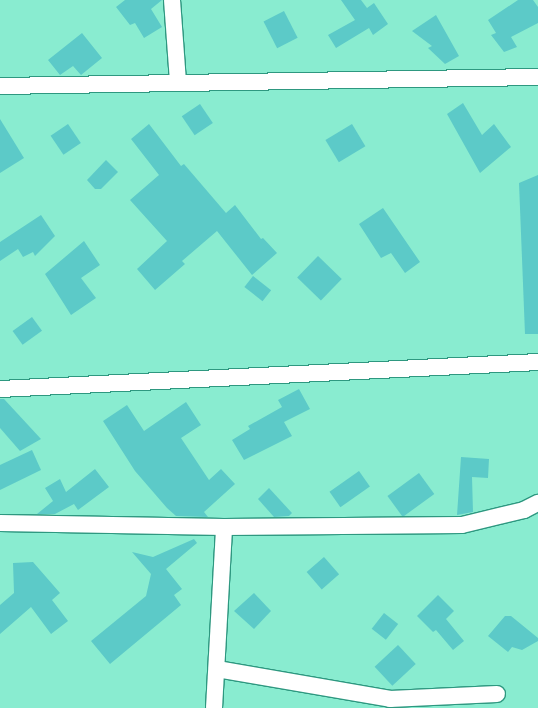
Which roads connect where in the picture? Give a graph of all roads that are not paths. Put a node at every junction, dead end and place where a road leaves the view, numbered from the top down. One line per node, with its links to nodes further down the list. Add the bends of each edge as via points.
1 (172, 0): 3 (street)
2 (538, 77): 3 (street)
3 (178, 82): 4 (street)
4 (0, 86)
5 (538, 362): 6 (street)
6 (0, 389)
7 (538, 503): 9 (street, via 524,510 462,525)
8 (0, 523): 9 (street)
9 (224, 527): 10 (street)
10 (217, 669): 11 (street, via 390,700); 12 (street)
11 (497, 694)
12 (214, 708)

